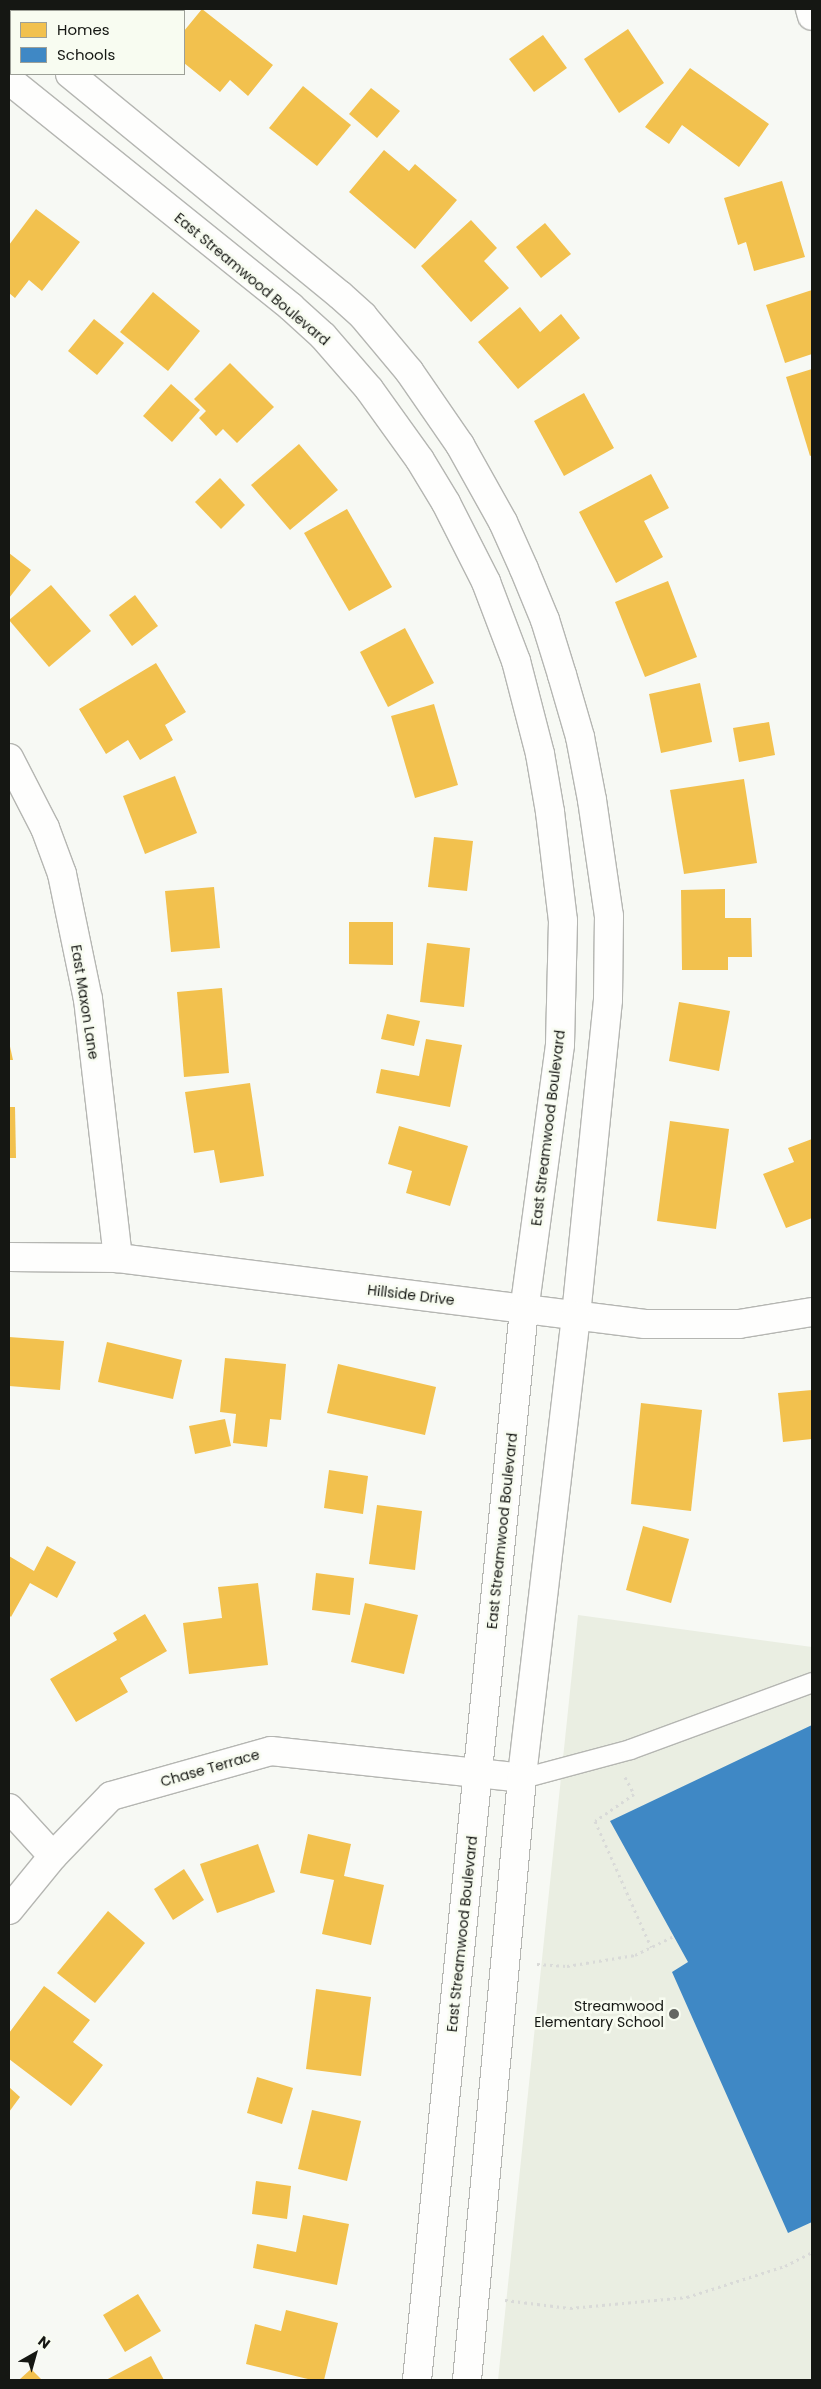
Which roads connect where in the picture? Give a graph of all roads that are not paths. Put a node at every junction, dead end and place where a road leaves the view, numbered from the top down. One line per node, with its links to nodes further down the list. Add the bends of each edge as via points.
1 (810, 9): 2 (street)
2 (812, 16)
3 (71, 75): 10 (street, via 363,316 410,372 460,445 503,522 528,577 545,620 580,737 609,916 608,1000)
4 (15, 84): 8 (street, East Streamwood Boulevard, via 323,336 369,389 420,460 486,582 516,661 540,754 564,921 560,1045)
5 (9, 758): 7 (street, East Maxon Lane, via 45,828 62,874 89,1008)
6 (9, 1257): 7 (street, Hillside Drive)
7 (118, 1258): 8 (street, Hillside Drive)
8 (524, 1310): 10 (street, Hillside Drive); 12 (street, East Streamwood Boulevard)
9 (812, 1312): 10 (street, Hillside Drive, via 739,1324 645,1324)
10 (576, 1316): 13 (street)
11 (812, 1682): 13 (lane, via 630,1749)
12 (478, 1774): 13 (street, Chase Terrace); 15 (street, Chase Terrace, via 271,1751 111,1796); 17 (street, East Streamwood Boulevard)
13 (522, 1778): 18 (street)
14 (9, 1808): 15 (street)
15 (53, 1856): 16 (street, Chase Terrace)
16 (9, 1910)
17 (417, 2380)
18 (467, 2380)

